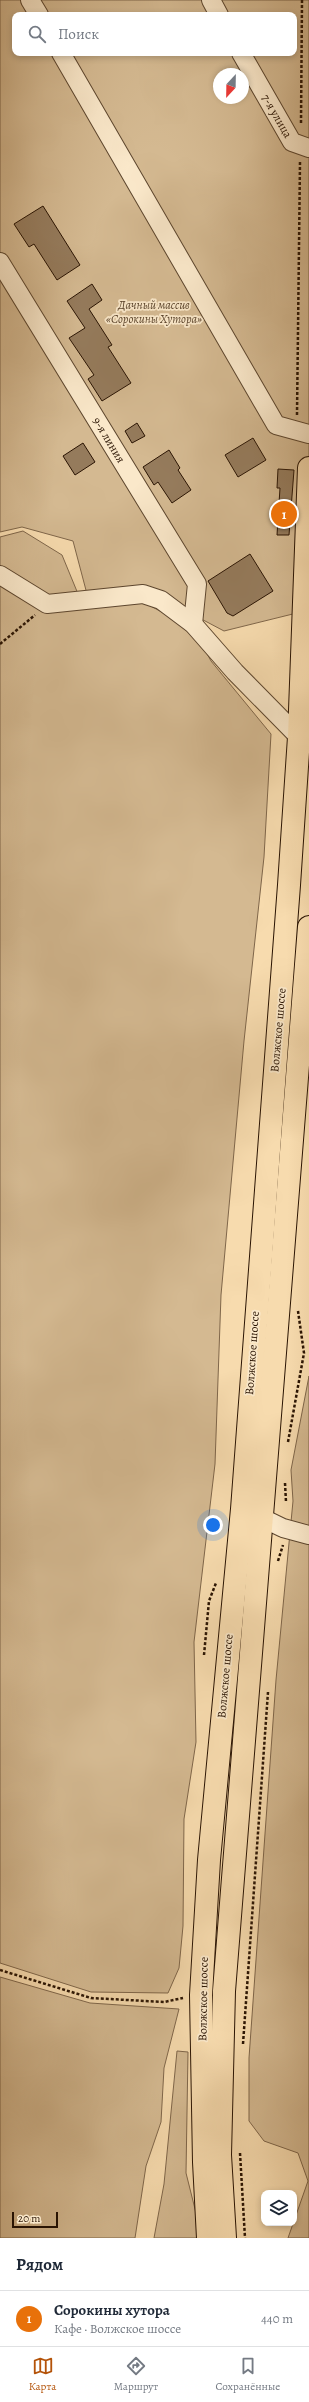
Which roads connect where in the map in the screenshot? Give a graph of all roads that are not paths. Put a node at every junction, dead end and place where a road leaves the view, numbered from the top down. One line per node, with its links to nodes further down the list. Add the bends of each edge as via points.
1 (30, 0): 3 (lane)
2 (211, 0): 4 (lane)
3 (36, 12)
4 (217, 12)
5 (62, 56): 9 (lane, via 276,425)
6 (243, 56): 7 (lane, 7-я улица, via 292,142)
7 (305, 146)
8 (0, 262): 12 (lane, 9-я линия, via 196,584)
9 (303, 432)
10 (309, 468): 13 (main road, Волжское шоссе)
11 (0, 575): 12 (lane, via 47,604 142,594 161,600)
12 (193, 624): 13 (lane)
13 (299, 737): 15 (main road, Волжское шоссе)
14 (309, 927): 15 (main road, Волжское шоссе)
15 (251, 1513): 16 (lane, via 283,1528); 17 (main road, Волжское шоссе, via 209,1860 201,1995); 18 (main road, Волжское шоссе, via 224,1991 220,2155)
16 (309, 1535)
17 (208, 2238)
18 (225, 2238)

